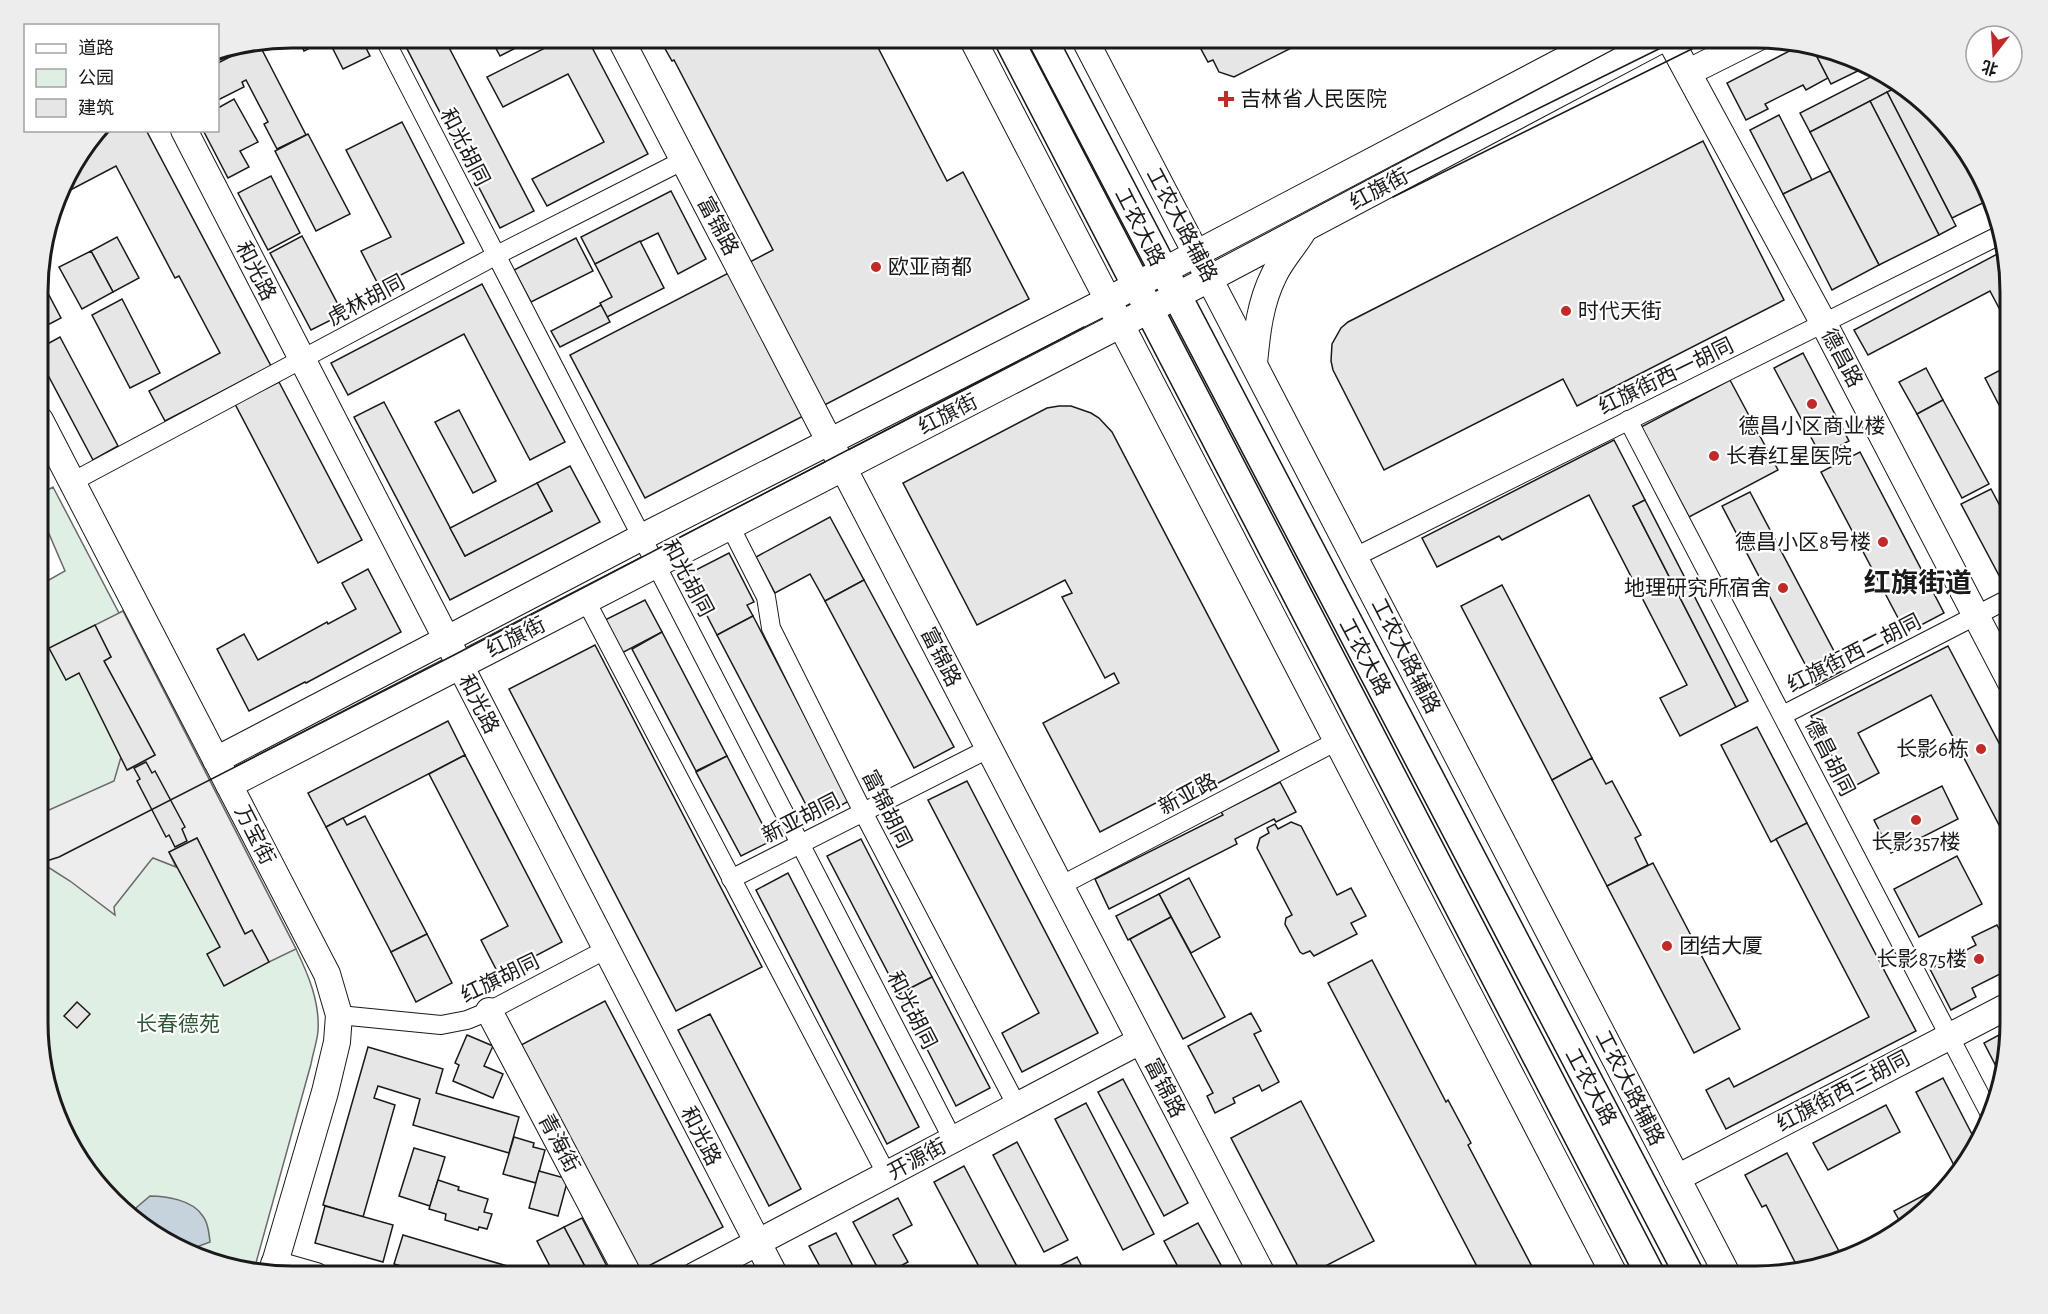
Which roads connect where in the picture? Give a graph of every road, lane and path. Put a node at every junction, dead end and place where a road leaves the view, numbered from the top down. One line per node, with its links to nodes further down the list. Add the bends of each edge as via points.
1 (389, 48): 17 (street, 和光胡同)
2 (625, 48): 13 (street, 富锦路)
3 (977, 48): 22 (street)
4 (1013, 48): 20 (main road, 工农大路)
5 (1047, 48): 18 (main road, 工农大路)
6 (1089, 48): 16 (street, 工农大路辅路)
7 (1587, 48): 16 (street, 红旗街)
8 (1645, 48): 14 (street, 红旗街)
9 (1676, 48): 11 (street, 德昌路)
10 (1737, 48): 11 (street)
11 (1689, 72): 24 (street, 德昌路)
12 (185, 132): 26 (street, 和光路)
13 (684, 160): 17 (street, 虎林胡同); 30 (street, 富锦路)
14 (1306, 228): 19 (street, 红旗街); 27 (street, via 1275,273 1262,303)
15 (1994, 238): 24 (street, 红旗街西一胡同)
16 (1196, 254): 18 (street, 红旗街); 19 (street, 工农大路辅路)
17 (495, 256): 26 (street, 虎林胡同); 34 (street, 和光胡同)
18 (1163, 271): 20 (street, 红旗街); 21 (main road, 工农大路)
19 (1209, 279): 21 (street, 红旗街); 27 (street, 工农大路辅路)
20 (1136, 286): 22 (street, 红旗街); 23 (main road, 工农大路)
21 (1176, 296): 23 (street, 红旗街); 71 (main road, 工农大路)
22 (1108, 300): 25 (street); 30 (street, 红旗街)
23 (1148, 311): 25 (street, 红旗街); 70 (main road, 工农大路)
24 (1824, 324): 28 (street, 红旗街西一胡同); 39 (street, 德昌路)
25 (1120, 325): 31 (street, 红旗街); 44 (street)
26 (302, 360): 32 (street, 虎林胡同); 40 (street, 和光路)
27 (1254, 363): 35 (street, 工农大路辅路)
28 (1628, 420): 35 (street, 红旗街西一胡同); 43 (street, 德昌胡同)
29 (48, 436): 32 (street, 万宝街)
30 (830, 441): 31 (street, 富锦路); 34 (street, 红旗街)
31 (844, 468): 33 (street, 红旗街); 45 (street, 富锦路)
32 (72, 482): 46 (street, 万宝街)
33 (730, 526): 36 (street, 红旗街); 48 (street, 富锦胡同, via 766,597 771,628)
34 (642, 537): 36 (street, 和光胡同); 40 (street, 红旗街)
35 (1355, 557): 62 (street, 工农大路辅路)
36 (656, 565): 37 (street, 红旗街); 49 (street, 和光胡同)
37 (586, 601): 42 (street, 红旗街); 50 (street)
38 (2000, 603): 39 (street, 红旗街西二胡同)
39 (1976, 616): 41 (street, 德昌路); 43 (street, 红旗街西二胡同)
40 (446, 640): 42 (street, 和光路); 46 (street, 红旗街)
41 (2000, 662)
42 (460, 666): 47 (street, 红旗街); 52 (street, 和光路)
43 (1783, 715): 56 (street, 德昌胡同)
44 (1337, 741): 51 (street, 新亚路); 69 (street)
45 (988, 749): 48 (street, 新亚胡同); 51 (street, 富锦路)
46 (216, 760): 47 (street, 万宝街)
47 (229, 785): 55 (street, 万宝街, via 327,974)
48 (863, 812): 49 (street, 新亚胡同); 59 (street, 富锦胡同)
49 (801, 843): 50 (street, 新亚胡同); 60 (street, 和光胡同)
50 (731, 879): 61 (street)
51 (1060, 886): 57 (street, 富锦路)
52 (604, 950): 54 (street, 红旗胡同); 63 (street, 和光路)
53 (2000, 1010): 56 (street, 红旗街西三胡同)
54 (489, 1011): 55 (street, 红旗胡同, via 441,1025); 65 (street, 青海街)
55 (339, 1015): 64 (street, 万宝街, via 325,1092)
56 (1949, 1036): 58 (street, 德昌胡同); 62 (street, 红旗街西三胡同)
57 (1140, 1041): 59 (street, 开源街); 68 (street, 富锦路)
58 (1985, 1105)
59 (1017, 1106): 60 (street, 开源街)
60 (953, 1140): 61 (street, 开源街)
61 (887, 1175): 63 (street, 开源街)
62 (1677, 1178): 72 (street, 工农大路辅路)
63 (757, 1243): 66 (street, 开源街); 67 (street, 和光路)
64 (274, 1265)
65 (624, 1266)
66 (713, 1266)
67 (770, 1266)
68 (1258, 1266)
69 (1610, 1266)
70 (1646, 1266)
71 (1685, 1266)
72 (1723, 1266)

